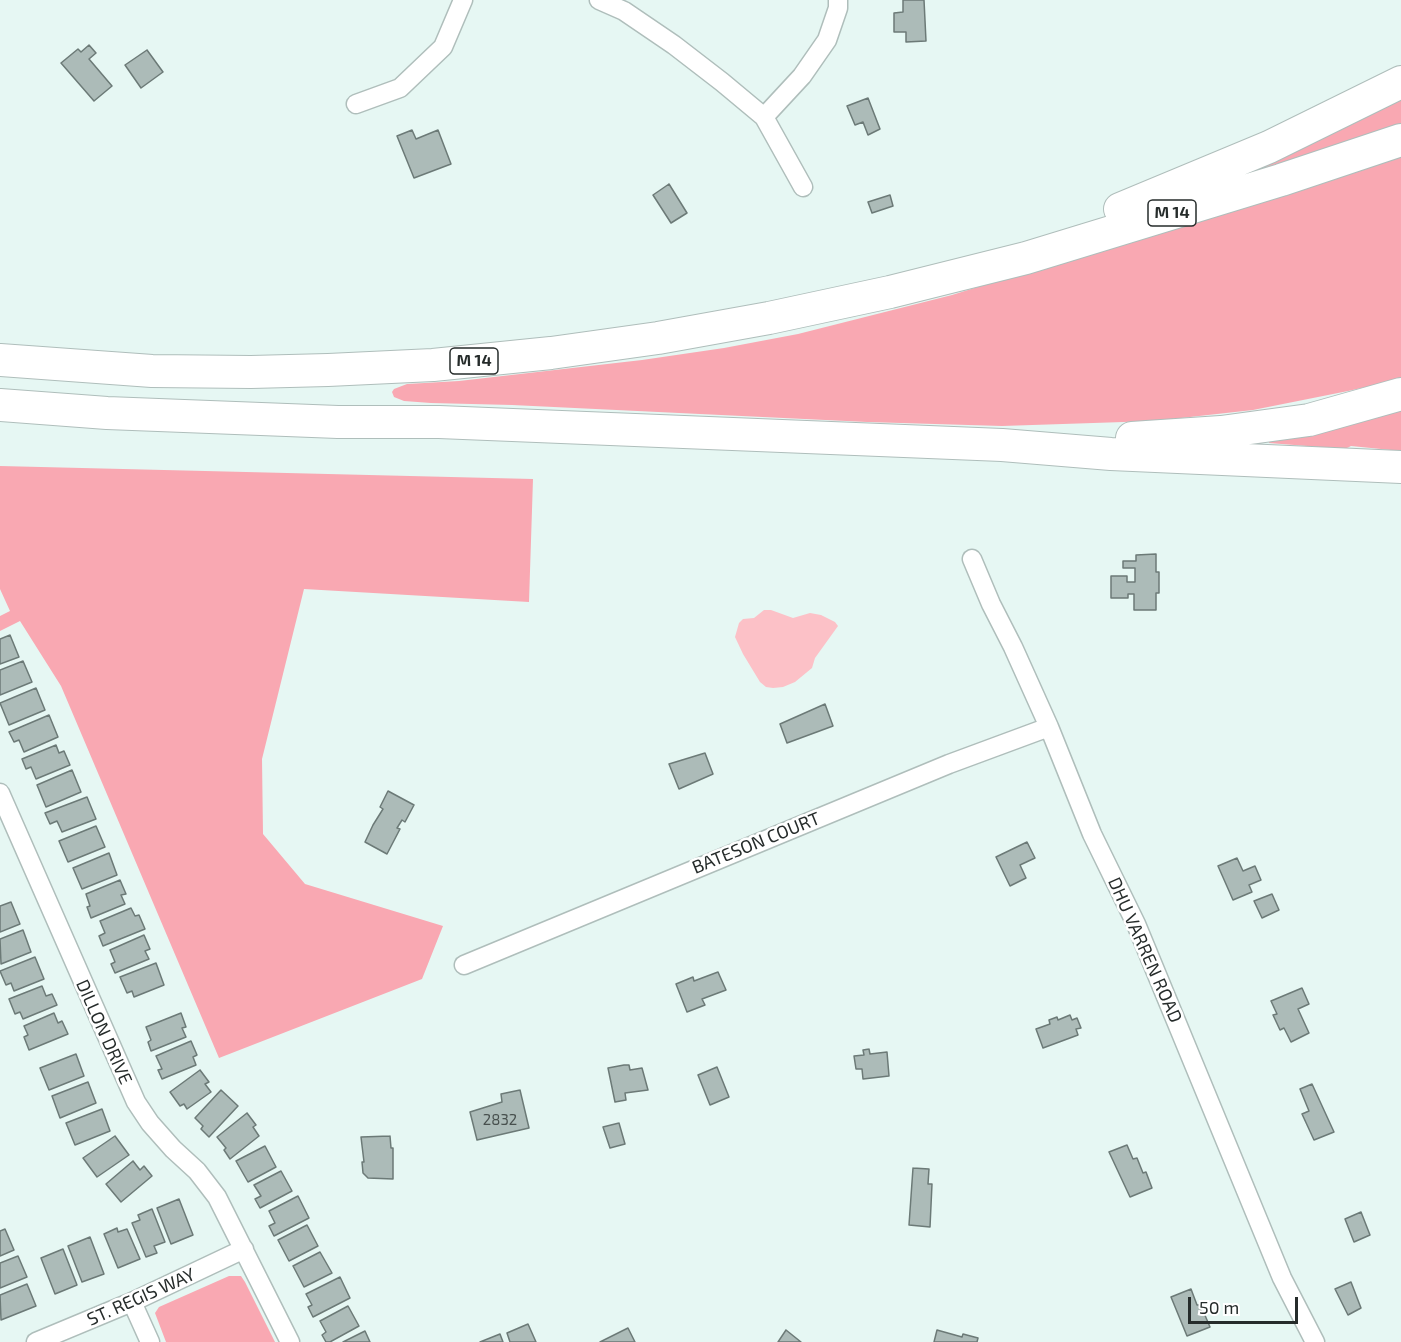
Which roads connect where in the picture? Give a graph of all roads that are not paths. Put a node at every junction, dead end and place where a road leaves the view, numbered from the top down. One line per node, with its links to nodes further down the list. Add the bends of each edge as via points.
1 (463, 0): 5 (street, via 443,47 400,88)
2 (598, 0): 6 (street, via 624,11 674,45)
3 (838, 0): 6 (street, via 827,40 802,76)
4 (1401, 82): 9 (highway, via 1269,147 1149,199)
5 (356, 104)
6 (764, 117): 8 (street)
7 (1401, 140): 9 (highway, M 14, via 1026,258)
8 (802, 187)
9 (940, 278): 10 (highway, M 14, via 770,318 658,338 433,365 262,372 152,371)
10 (0, 360)
11 (1401, 394): 13 (highway, via 1309,420 1221,432)
12 (0, 405): 13 (highway, via 107,413)
13 (1002, 445): 14 (highway)
14 (1401, 467)
15 (972, 559): 16 (street, DHU VARREN ROAD)
16 (1049, 727): 18 (street, BATESON COURT, via 949,764); 24 (street, DHU VARREN ROAD, via 1092,834 1136,924 1282,1278)
17 (0, 793): 19 (street, DILLON DRIVE, via 136,1102 161,1136 207,1183)
18 (464, 965)
19 (244, 1249): 20 (street, ST. REGIS WAY); 23 (street, DILLON DRIVE)
20 (132, 1302): 21 (street, ST. REGIS WAY); 22 (street)
21 (36, 1342)
22 (150, 1342)
23 (290, 1342)
24 (1315, 1342)

